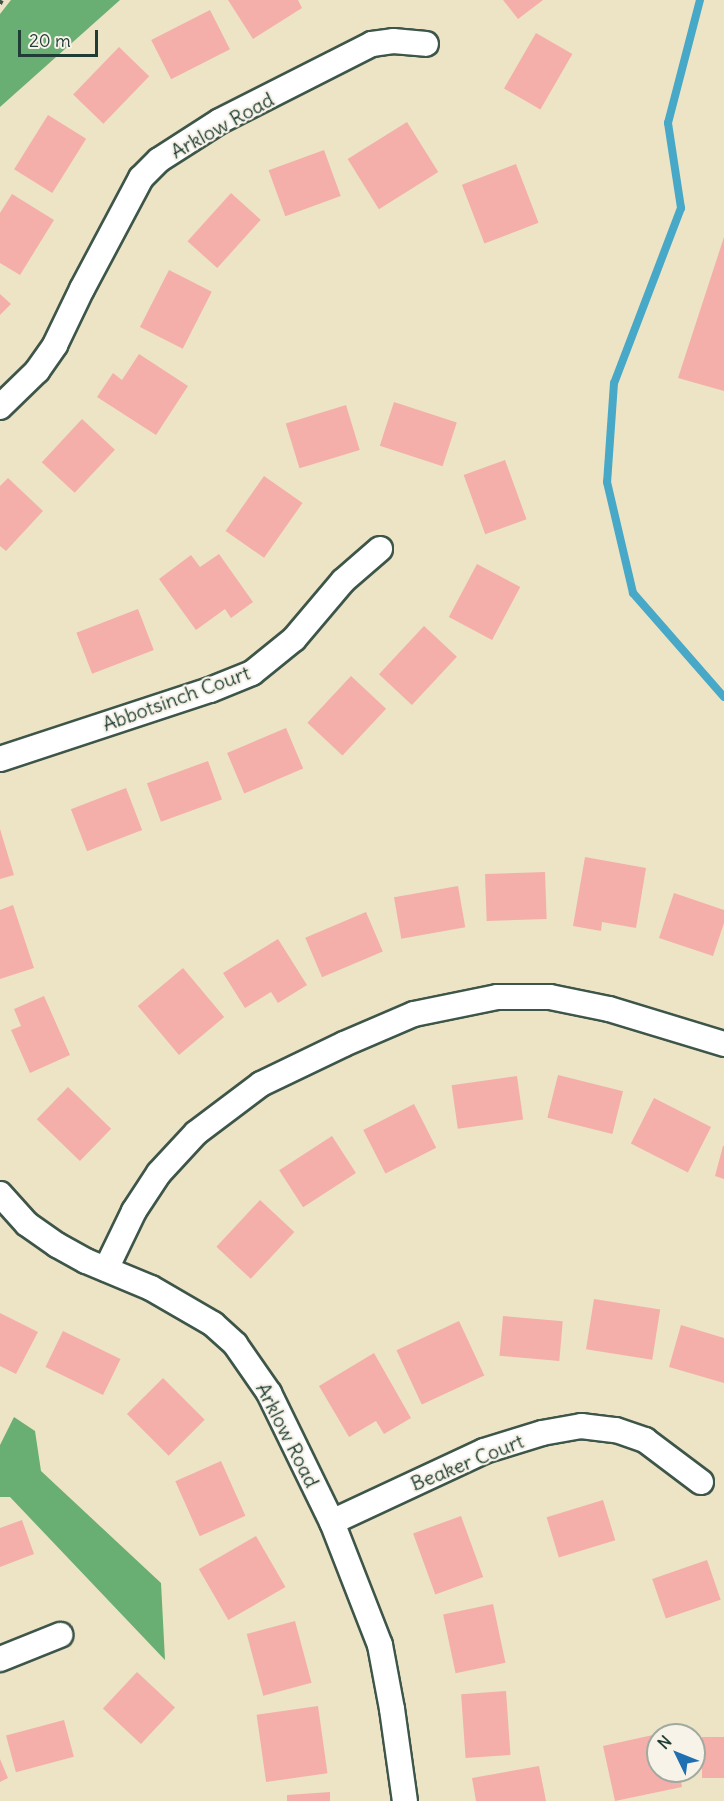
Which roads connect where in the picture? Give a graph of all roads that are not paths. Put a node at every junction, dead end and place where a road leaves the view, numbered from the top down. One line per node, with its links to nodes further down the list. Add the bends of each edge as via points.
1 (426, 44): 2 (street, Arklow Road, via 372,44 220,122 159,160 141,178 56,345)
2 (0, 407)
3 (380, 549): 4 (street, Abbotsinch Court, via 343,581 294,639 252,673)
4 (0, 759)
5 (724, 1044): 7 (street, via 609,1009 550,997 497,997 414,1014 261,1084 196,1133 159,1173 134,1211)
6 (0, 1194): 7 (street, Arklow Road, via 27,1224)
7 (106, 1269): 9 (street, Arklow Road, via 184,1306 235,1344 269,1393)
8 (701, 1482): 9 (street, Beaker Court, via 645,1440 616,1430 581,1426 484,1451)
9 (332, 1522): 12 (street, Arklow Road, via 380,1645)
10 (60, 1635): 11 (street)
11 (0, 1659)
12 (405, 1801)

